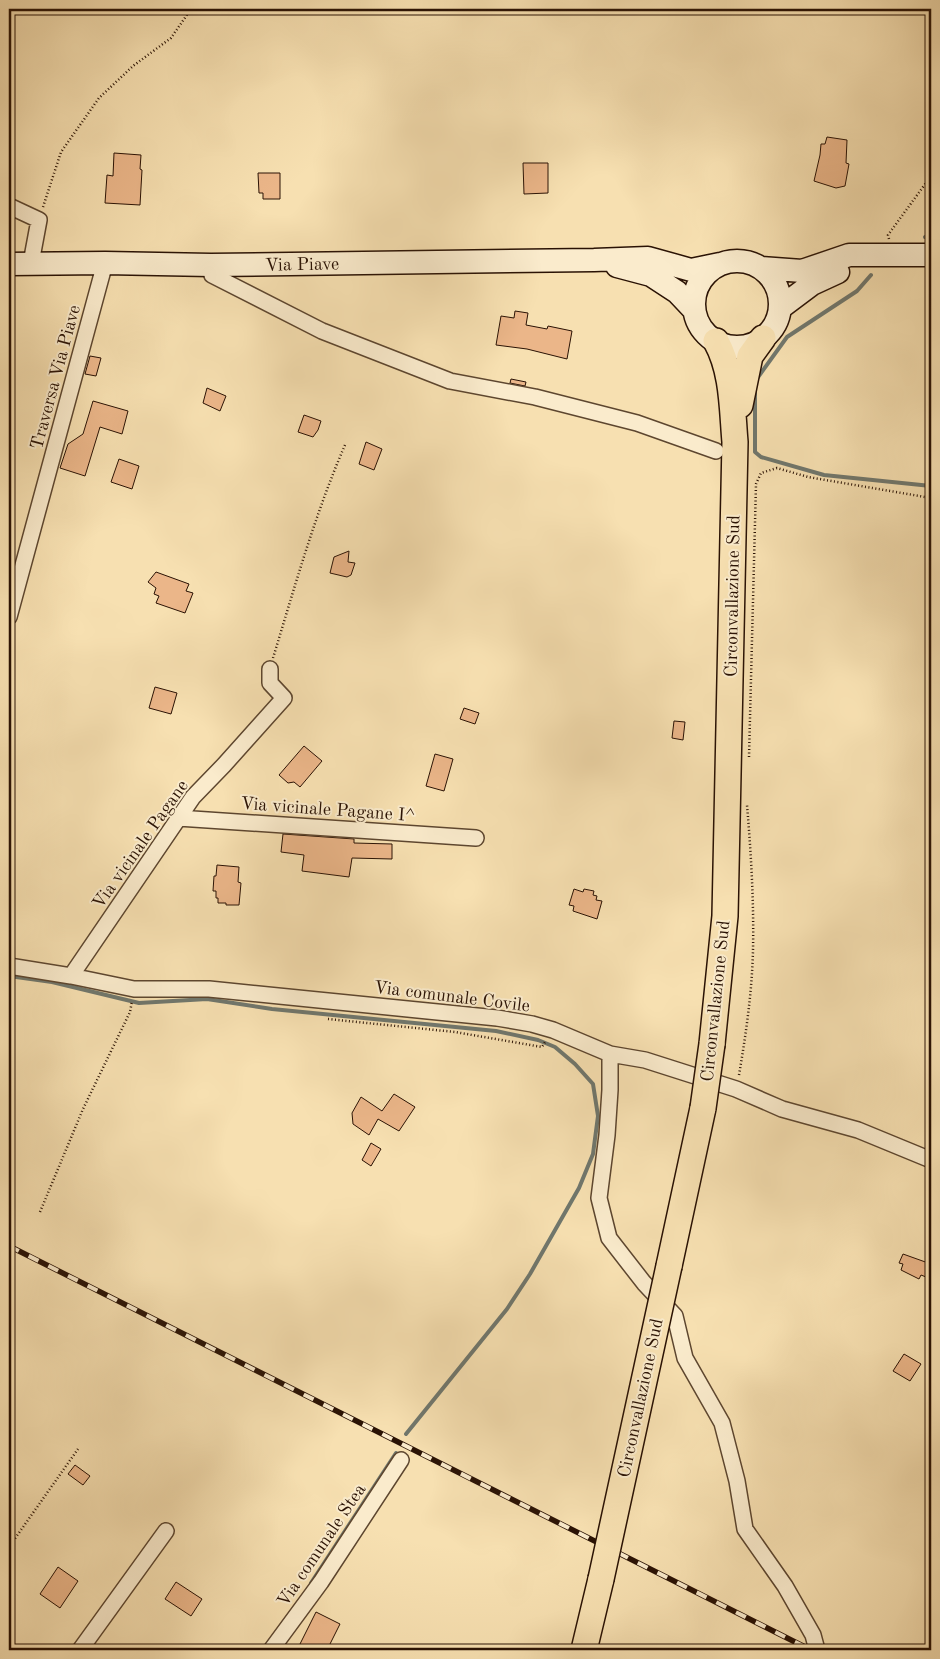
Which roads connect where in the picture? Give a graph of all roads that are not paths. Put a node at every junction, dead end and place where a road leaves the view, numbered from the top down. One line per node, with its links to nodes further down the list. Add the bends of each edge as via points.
1 (9, 206): 5 (street, via 39,220)
2 (891, 255): 3 (street); 10 (street, via 849,256 802,271); 11 (street, via 848,268 812,284)
3 (931, 255)
4 (594, 260): 8 (street, Via Piave, via 648,258 691,270); 9 (street, Via Piave); 12 (street, Via Piave, via 651,275 677,292)
5 (31, 263): 6 (street, Via Piave); 7 (street, Via Piave)
6 (105, 263): 9 (street, Via Piave); 16 (street, Traversa Via Piave)
7 (9, 264)
8 (720, 264): 10 (street, via 745,261); 12 (street, via 699,282)
9 (212, 265): 15 (street, via 212,275 322,331 450,381 535,397)
10 (761, 268): 11 (street, via 776,285)
11 (780, 308): 13 (street, via 777,319)
12 (694, 310): 14 (street, Circonvallazione Sud, via 705,333)
13 (763, 338): 14 (street, via 740,347); 15 (main road, via 750,356)
14 (716, 341): 15 (main road, Circonvallazione Sud, via 724,357 730,385)
15 (726, 447): 28 (main road, Circonvallazione Sud, bridge, via 725,916 712,1044 703,1108)
16 (9, 617)
17 (270, 669): 18 (street, Via vicinale Pagane, via 270,683 284,698 193,797)
18 (178, 818): 19 (street, Via vicinale Pagane I^); 21 (street, Via vicinale Pagane)
19 (476, 838)
20 (9, 966): 21 (street, Via comunale Covile)
21 (71, 976): 22 (street, Via comunale Covile, via 134,989 209,989 496,1018 553,1030)
22 (610, 1054): 23 (street, Via comunale Covile, via 645,1060 736,1089 782,1109 858,1130); 29 (street, via 607,1135 599,1198 609,1238 675,1316 685,1358 722,1423 745,1529 785,1586 813,1635)
23 (931, 1160)
24 (401, 1460): 27 (street, Via comunale Stea, via 321,1582)
25 (166, 1532): 26 (street)
26 (80, 1650)
27 (271, 1650)
28 (584, 1650)
29 (817, 1650)

